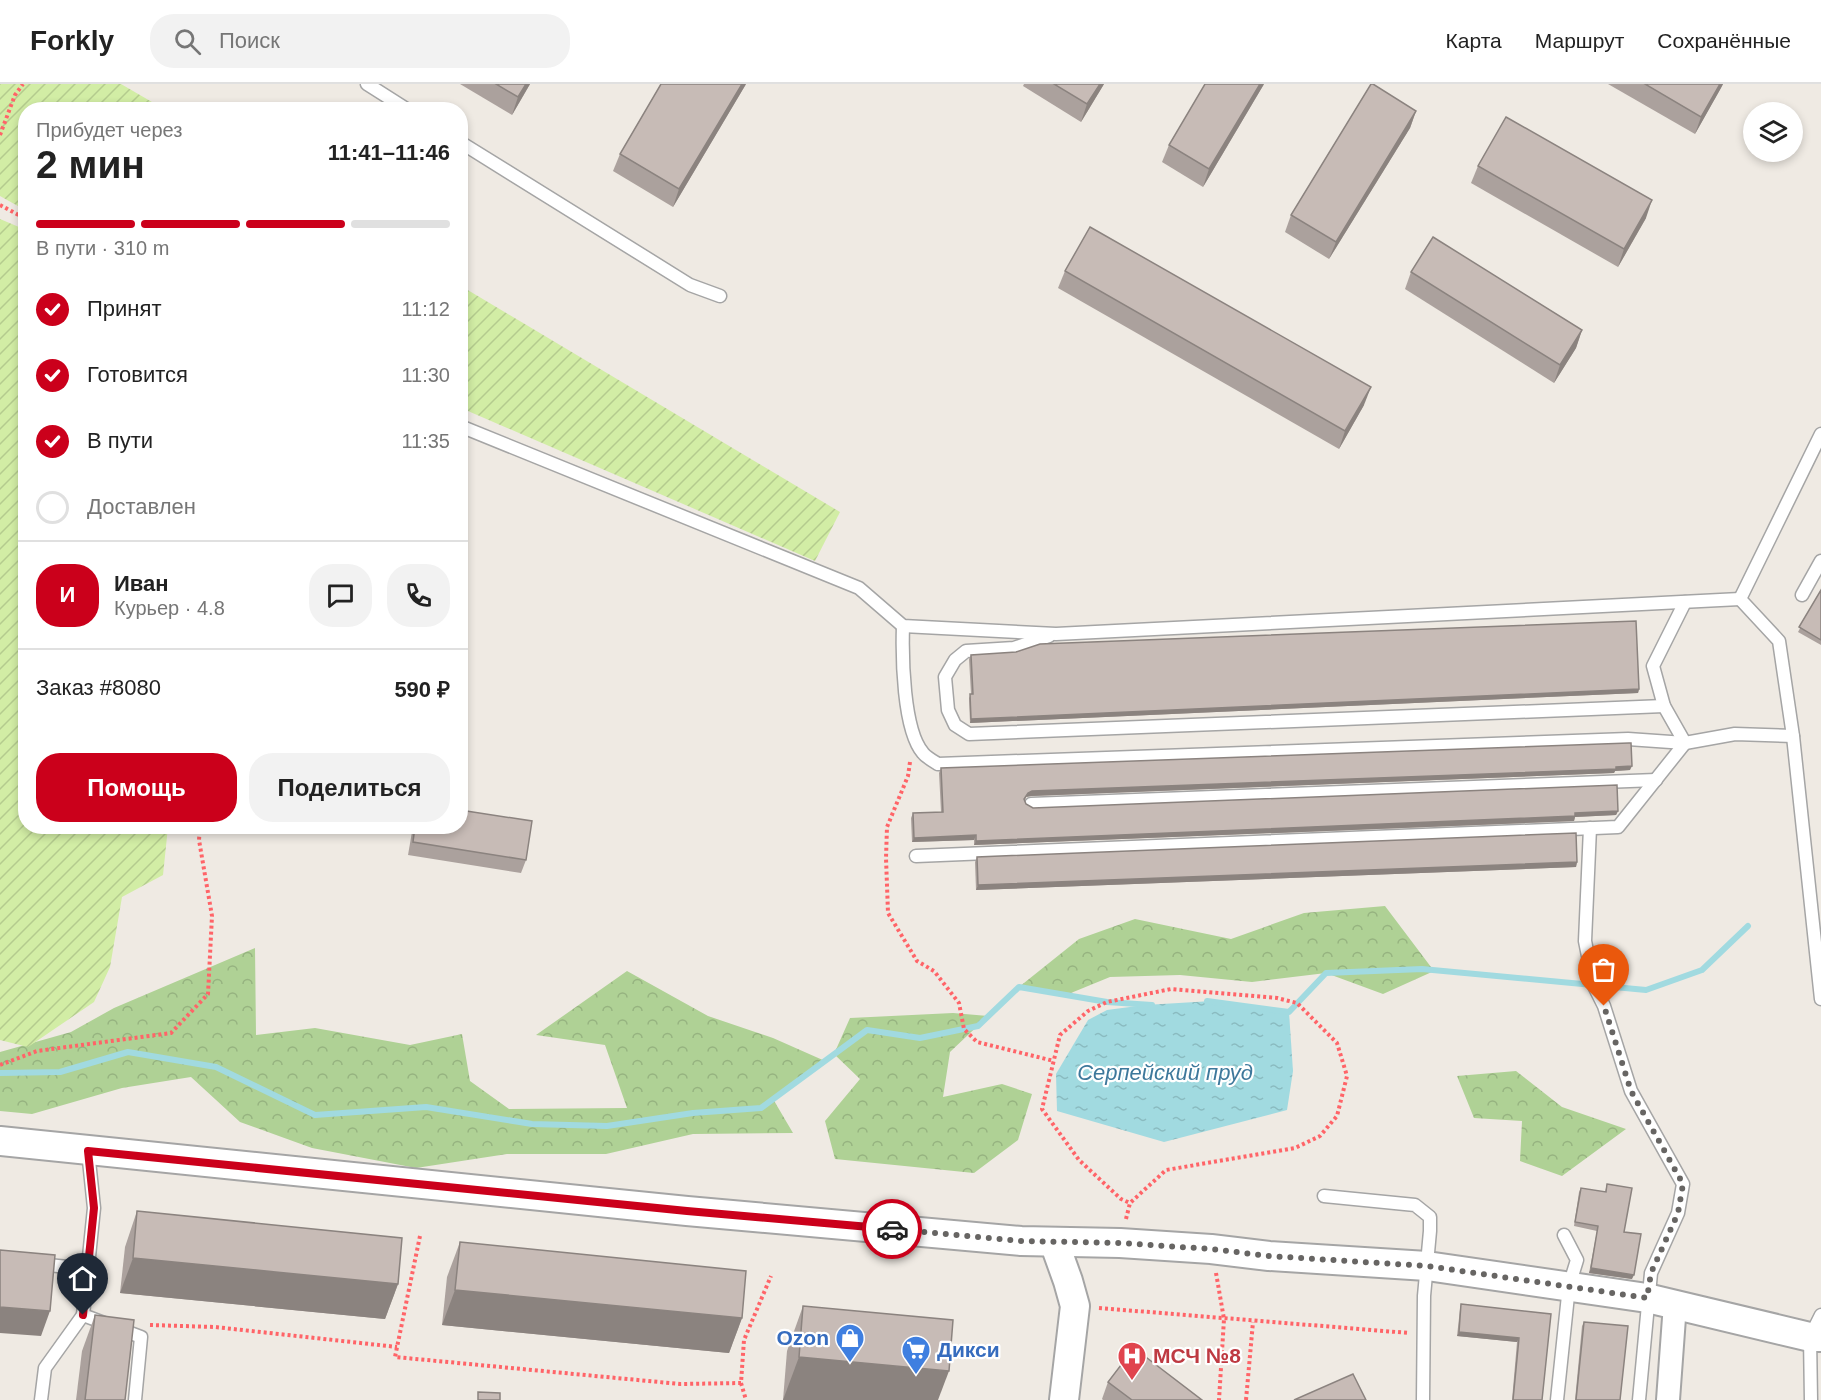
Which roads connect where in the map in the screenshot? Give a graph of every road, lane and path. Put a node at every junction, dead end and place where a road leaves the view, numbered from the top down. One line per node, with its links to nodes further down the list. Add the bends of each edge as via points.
1 (23, 84): 4 (path)
2 (367, 84): 3 (lane)
3 (395, 102)
4 (0, 135)
5 (468, 147): 8 (lane, via 690,285)
6 (0, 205): 7 (path)
7 (18, 215)
8 (720, 296)
9 (468, 429): 15 (lane, via 859,588)
10 (1821, 434): 13 (lane)
11 (1821, 561): 12 (lane)
12 (1802, 595)
13 (1740, 599): 14 (lane); 19 (lane, via 1779,641)
14 (1685, 602): 16 (lane); 17 (lane, via 1653,666)
15 (903, 626): 16 (lane); 18 (lane, via 902,662)
16 (1056, 634): 17 (lane, via 1014,648 966,651 955,660 945,677 948,710 955,725 969,734)
17 (1664, 706): 20 (lane)
18 (914, 735): 20 (lane, via 923,753 938,764 1628,739); 27 (path, via 908,776 887,827 888,913 917,961 933,971 959,1003 964,1029 977,1042)
19 (1793, 736): 20 (lane, via 1735,734); 26 (lane)
20 (1685, 742): 21 (lane)
21 (1656, 780): 22 (lane); 23 (lane, via 1618,827)
22 (1031, 804)
23 (1590, 828): 25 (lane); 43 (lane, via 1585,941 1594,986 1631,1091 1683,1184 1678,1213 1651,1273)
24 (199, 834): 28 (path, via 212,916 208,994 171,1033 36,1051)
25 (916, 856)
26 (1821, 999)
27 (1054, 1061): 32 (path, via 1042,1109 1079,1160); 32 (path, via 1060,1035 1088,1011 1107,1002 1171,989 1277,998 1297,1004 1337,1043 1347,1076 1337,1116 1320,1136 1295,1148 1166,1170)
28 (0, 1065)
29 (0, 1141): 30 (street)
30 (88, 1151): 35 (street, via 687,1211); 40 (lane, via 94,1208)
31 (1324, 1196): 39 (lane, via 1415,1205 1430,1217)
32 (1130, 1203): 36 (path)
33 (1564, 1235): 42 (lane, via 1577,1260)
34 (420, 1236): 52 (path)
35 (1054, 1242): 36 (street); 45 (street)
36 (1120, 1243): 37 (street)
37 (1211, 1249): 39 (street); 47 (path)
38 (22, 1263): 40 (lane)
39 (1427, 1266): 42 (street); 51 (lane)
40 (88, 1269): 46 (lane)
41 (771, 1276): 53 (path, via 744,1341)
42 (1569, 1286): 43 (street); 61 (lane)
43 (1647, 1298): 44 (street); 62 (lane)
44 (1676, 1304): 50 (street); 63 (street)
45 (1075, 1306): 47 (path); 57 (street)
46 (83, 1315): 54 (lane, via 45,1368); 55 (lane, via 141,1337)
47 (1224, 1319): 48 (path); 58 (path)
48 (1253, 1322): 51 (path); 59 (path)
49 (150, 1325): 52 (path, via 215,1327)
50 (1818, 1329): 64 (lane)
51 (1423, 1335): 60 (lane)
52 (397, 1347): 53 (path, via 395,1357 680,1384)
53 (741, 1383): 56 (path)
54 (41, 1400)
55 (135, 1400)
56 (746, 1400)
57 (1064, 1400)
58 (1219, 1400)
59 (1246, 1400)
60 (1423, 1400)
61 (1557, 1400)
62 (1639, 1400)
63 (1668, 1400)
64 (1811, 1400)

